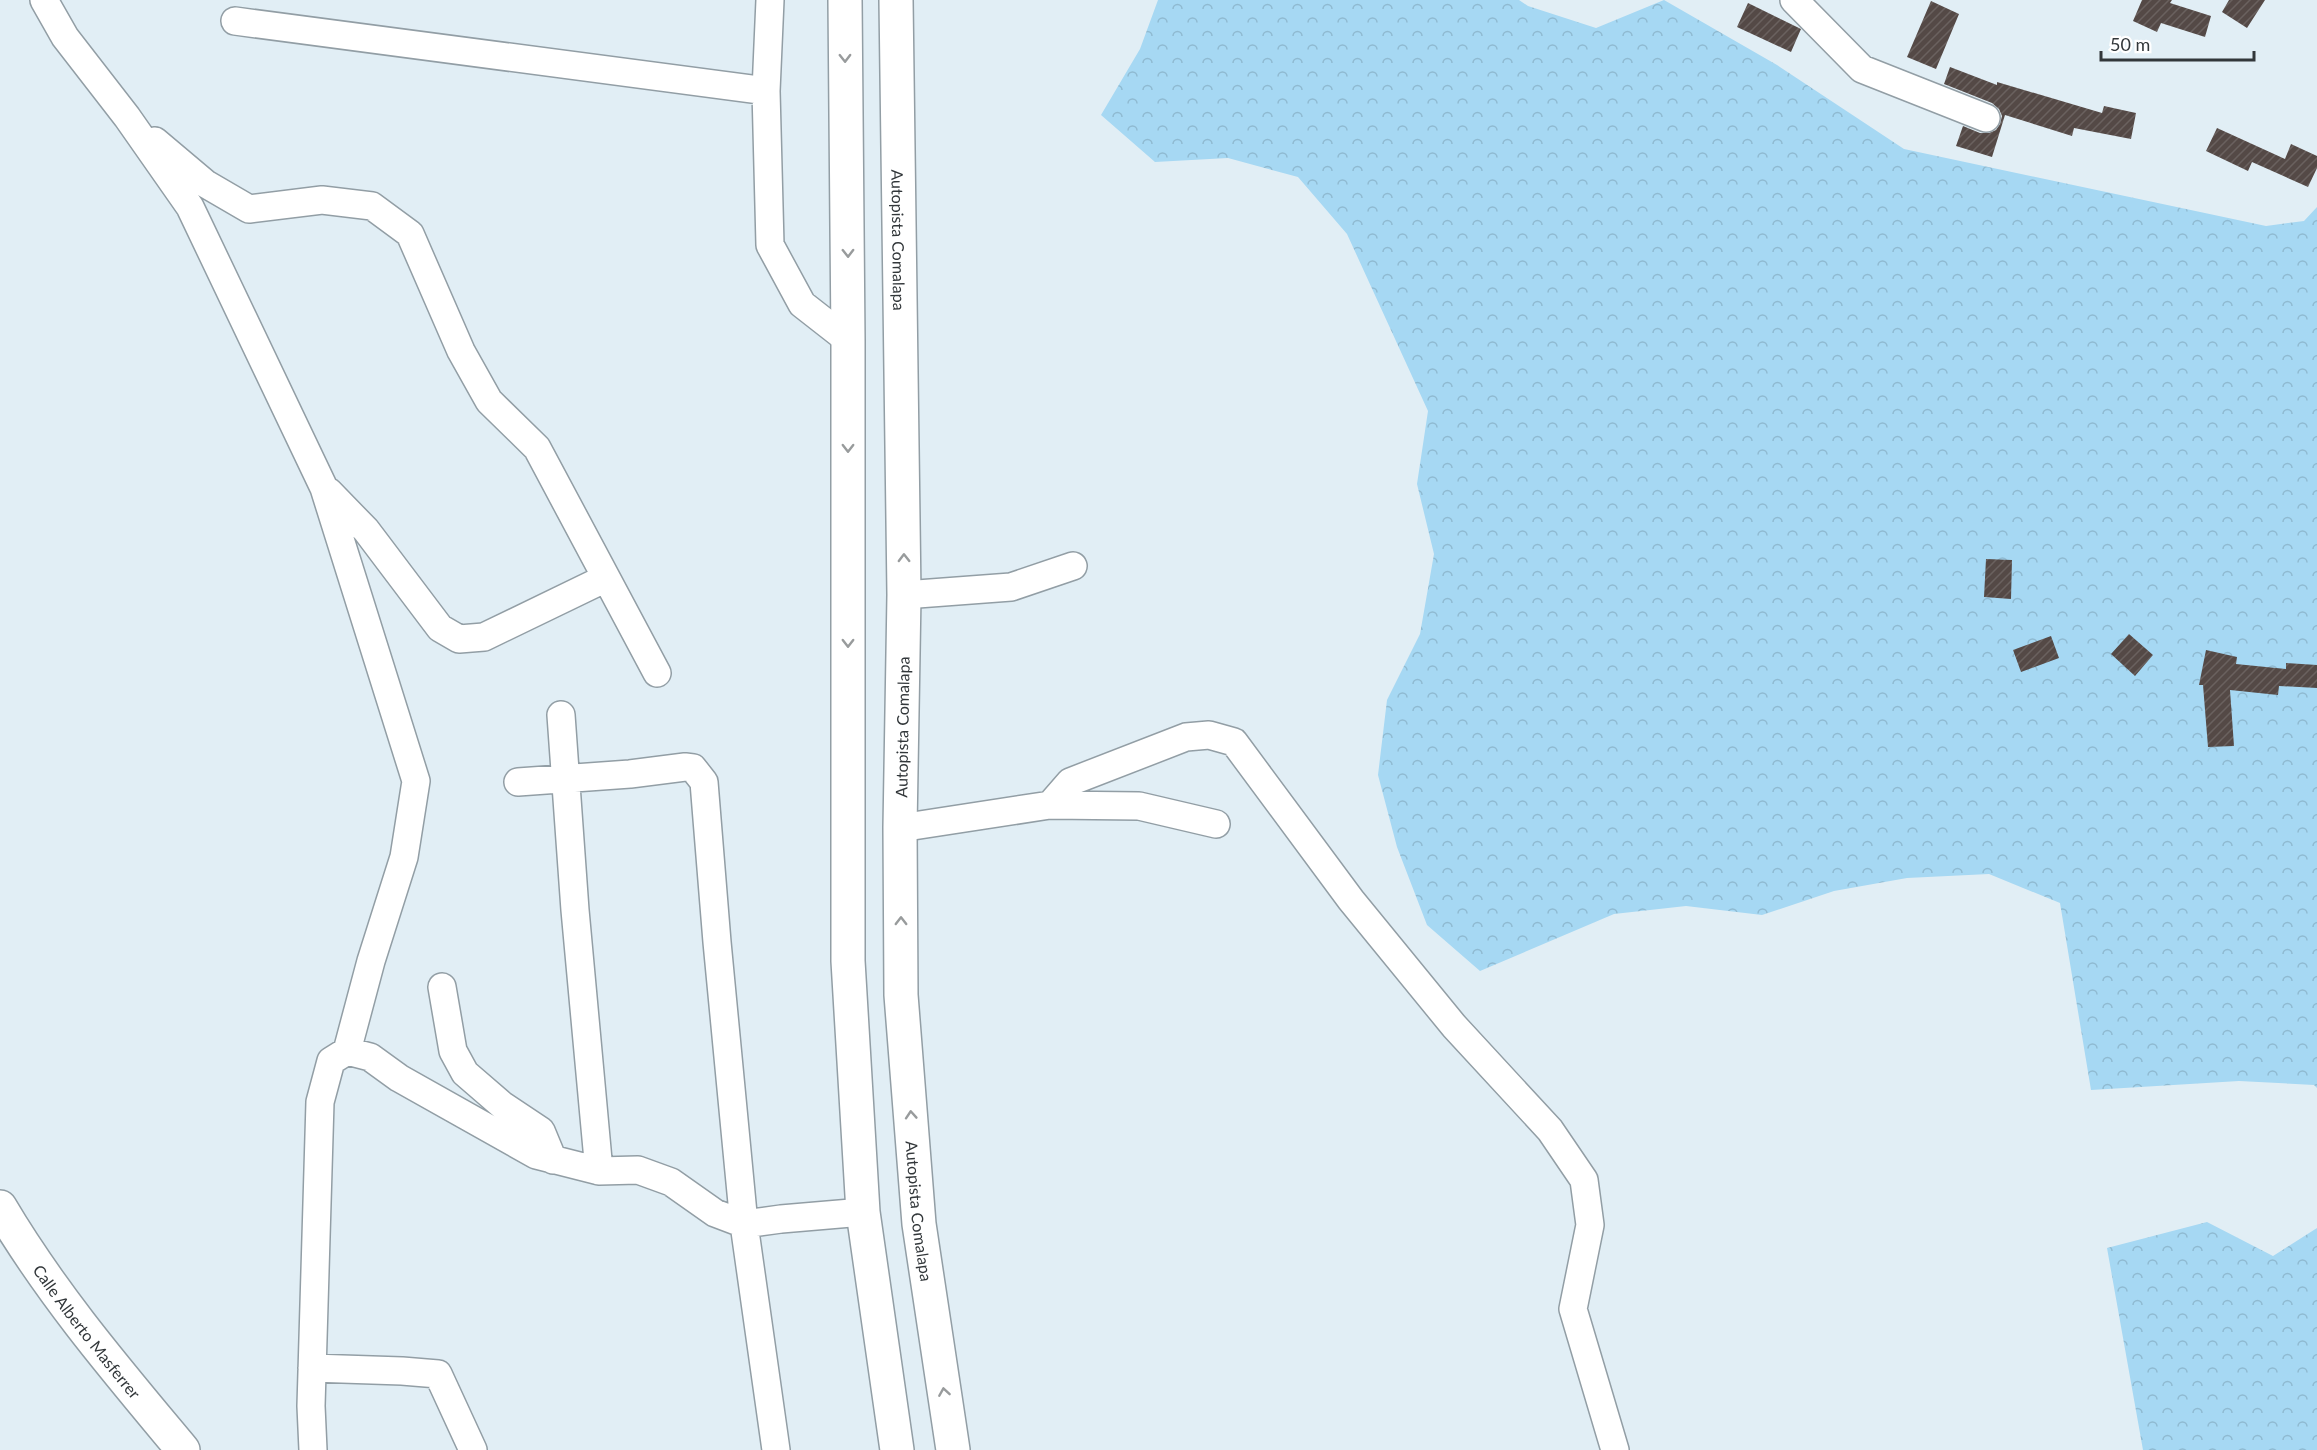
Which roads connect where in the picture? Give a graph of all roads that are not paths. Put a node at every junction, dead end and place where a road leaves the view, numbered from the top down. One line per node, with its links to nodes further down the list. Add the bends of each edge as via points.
1 (44, 0): 8 (street, via 65,37)
2 (770, 0): 7 (street)
3 (845, 0): 10 (main road, one-way to 10)
4 (896, 0): 14 (main road, Autopista Comalapa, one-way to 4)
5 (1794, 0): 9 (street, via 1862,69)
6 (235, 21): 7 (street)
7 (766, 91): 10 (street, via 770,245 802,304)
8 (127, 117): 11 (street, via 190,207); 13 (street, via 206,184 249,209 322,200 372,206 410,234 461,351 489,401 537,448)
9 (1986, 118)
10 (849, 340): 27 (main road, one-way to 27, via 848,962)
11 (324, 488): 13 (street, via 366,530 440,628 459,639 484,637); 23 (street, via 416,781 404,857)
12 (1072, 566): 14 (street, via 1011,587)
13 (606, 578): 15 (street)
14 (904, 595): 21 (main road, Autopista Comalapa)
15 (657, 673)
16 (561, 715): 17 (street)
17 (565, 778): 18 (street); 25 (street); 28 (street, via 685,767 693,768 704,782)
18 (518, 782)
19 (1050, 805): 20 (street, via 1139,806); 21 (street); 36 (street, via 1070,782 1186,737 1209,735 1234,742 1351,900 1454,1026 1550,1130 1584,1180 1590,1225 1573,1309)
20 (1216, 824)
21 (900, 828): 35 (main road, Autopista Comalapa, one-way to 21, via 919,1224 901,995)
22 (442, 987): 24 (street, via 453,1051 465,1073 541,1131)
23 (347, 1051): 24 (street, via 370,1057 486,1128); 29 (street, via 331,1061 320,1102)
24 (553, 1160): 25 (street)
25 (599, 1171): 28 (street, via 638,1170 671,1182 715,1213)
26 (0, 1207): 30 (main road, Calle Alberto Masferrer, via 91,1340)
27 (863, 1212): 28 (street); 34 (main road)
28 (744, 1224): 33 (street)
29 (312, 1368): 31 (street); 32 (street, via 438,1374)
30 (183, 1450)
31 (314, 1450)
32 (473, 1450)
33 (776, 1450)
34 (897, 1450)
35 (953, 1450)
36 (1615, 1450)

